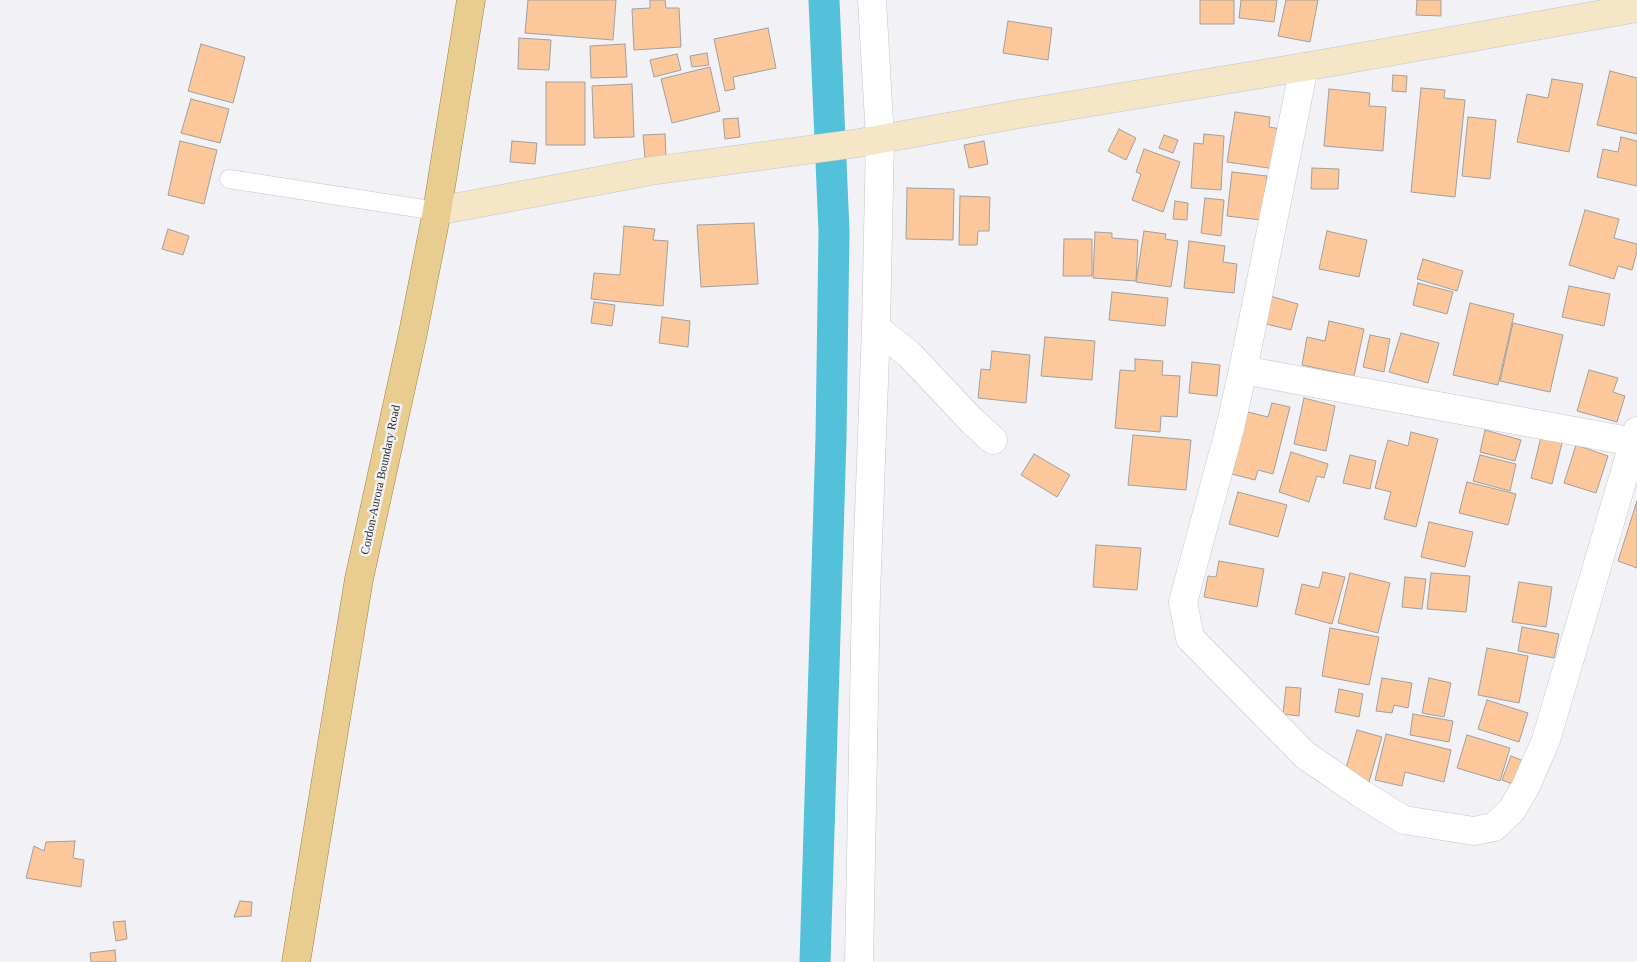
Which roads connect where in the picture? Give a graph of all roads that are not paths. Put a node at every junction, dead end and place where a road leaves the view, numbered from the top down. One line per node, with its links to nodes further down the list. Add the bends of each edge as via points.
1 (471, 0): 7 (main road, Cordon-Aurora Boundary Road)
2 (872, 0): 5 (street)
3 (1637, 8): 4 (street)
4 (1304, 67): 5 (street); 9 (street)
5 (869, 141): 7 (street, via 651,171); 8 (street)
6 (229, 179): 7 (lane)
7 (437, 211): 12 (main road, Cordon-Aurora Boundary Road, via 359,579)
8 (876, 328): 11 (street, via 910,355); 13 (street, via 866,594)
9 (1243, 370): 10 (street); 10 (street, via 1183,602 1190,638 1305,755 1404,820 1474,831 1494,827 1512,811 1526,788 1546,740)
10 (1636, 436)
11 (993, 440)
12 (296, 962)
13 (859, 962)

